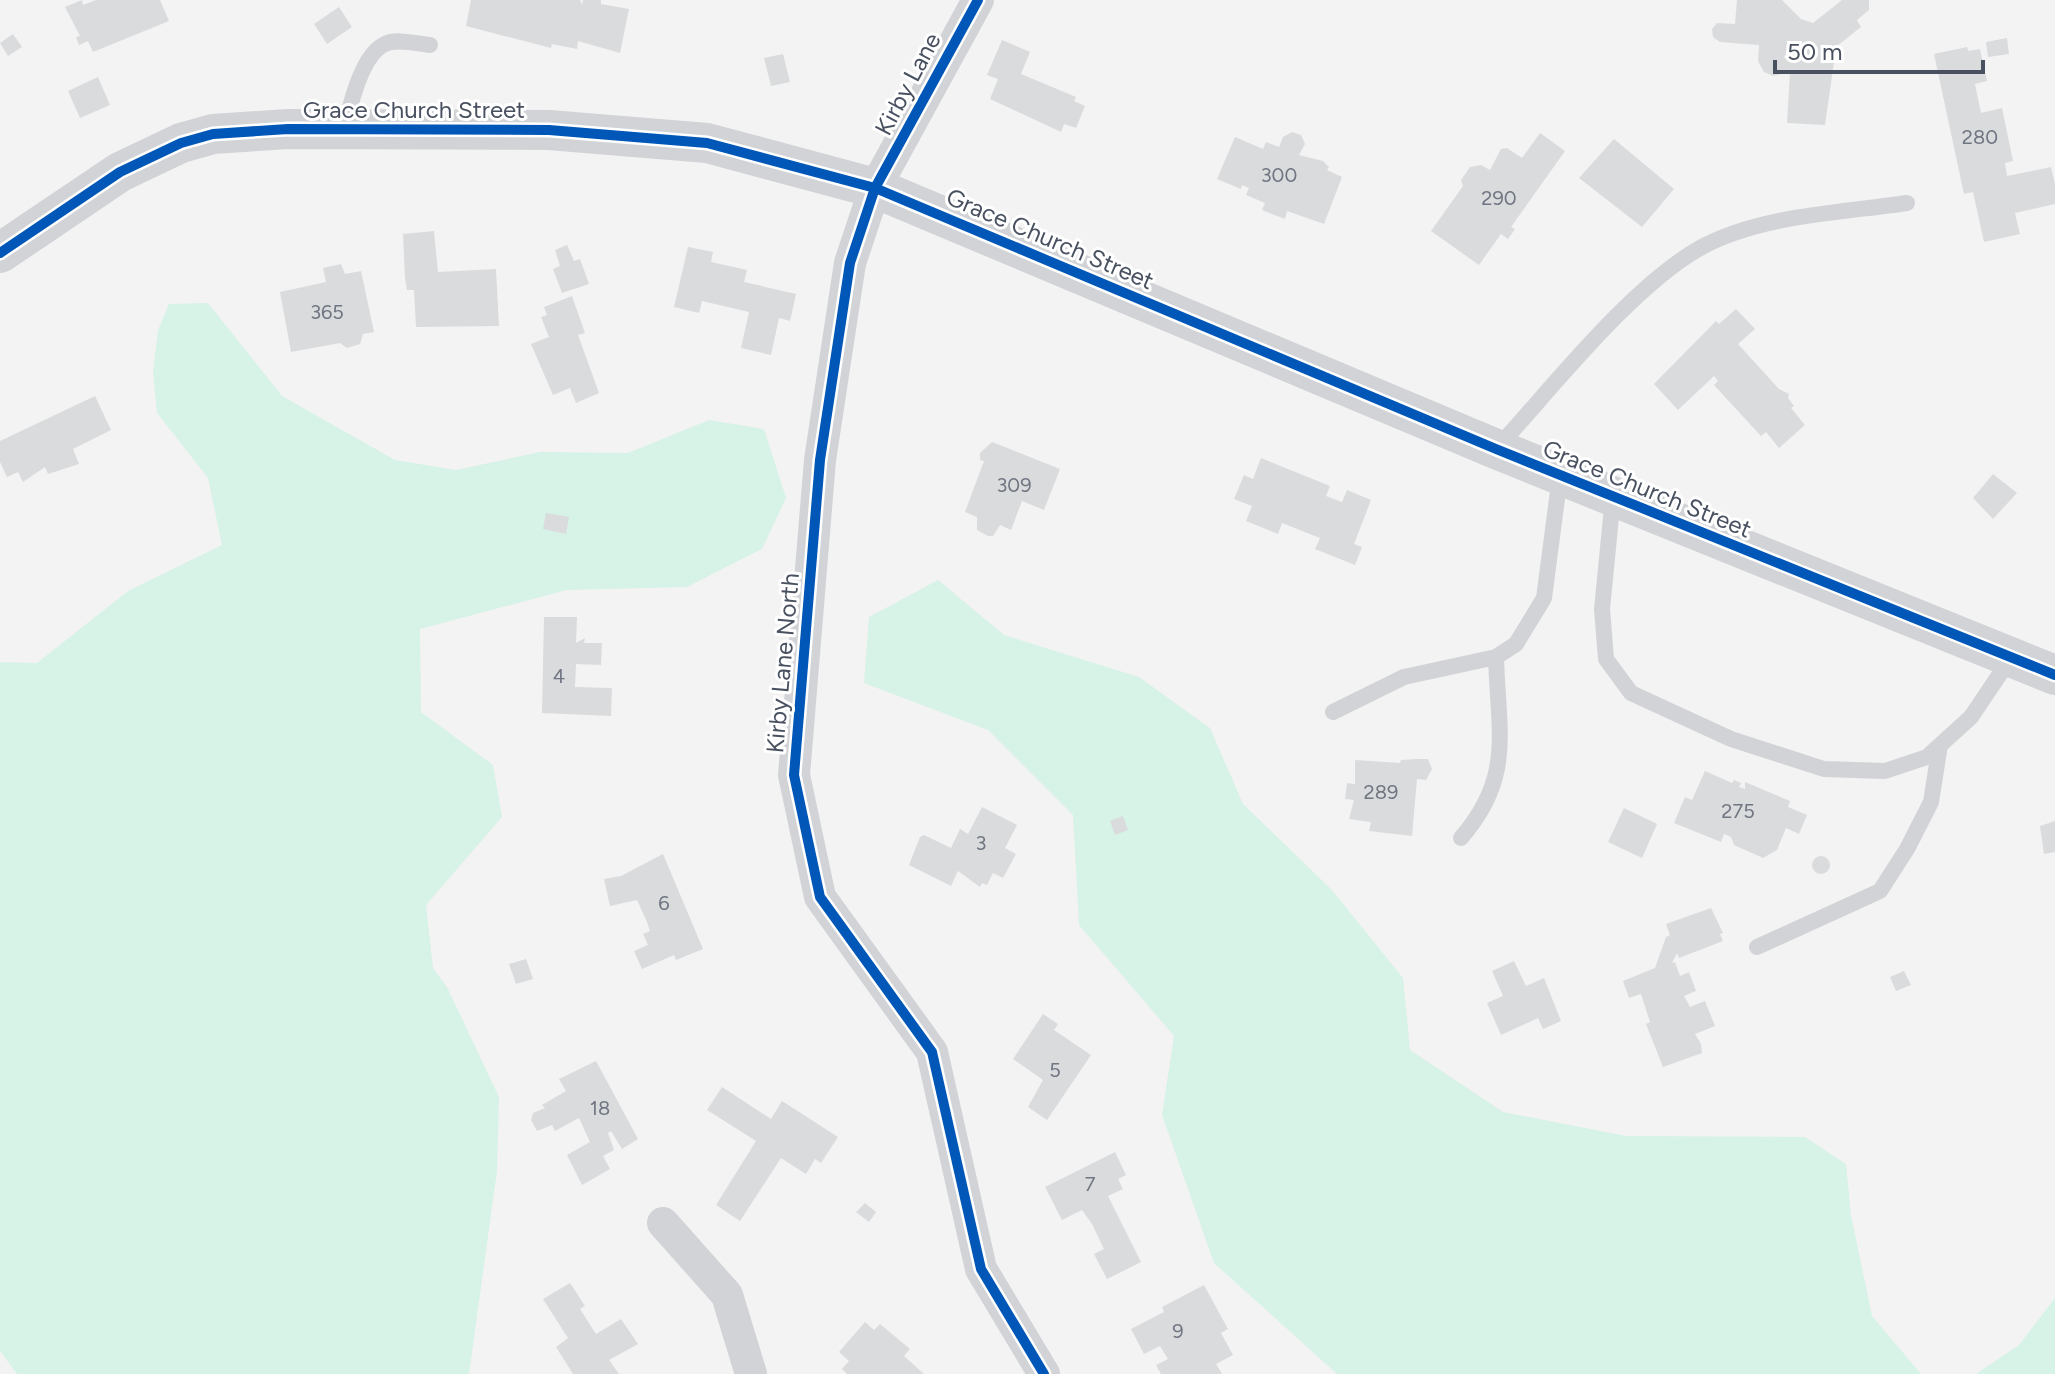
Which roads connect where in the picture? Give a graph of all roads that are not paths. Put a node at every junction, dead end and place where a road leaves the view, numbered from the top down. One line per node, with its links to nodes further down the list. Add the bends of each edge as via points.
1 (978, 0): 4 (street, Kirby Lane)
2 (430, 45): 3 (lane, via 395,42 378,49 358,83)
3 (344, 129): 4 (street, Grace Church Street, via 651,136 707,143); 6 (street, Grace Church Street, via 249,130 181,143 120,172)
4 (875, 188): 7 (street, Grace Church Street); 19 (street, Kirby Lane North, via 850,263 820,460 794,775 820,897 932,1052 981,1269)
5 (1907, 203): 7 (lane, via 1774,224 1700,248 1661,276 1614,322)
6 (0, 253)
7 (1496, 449): 8 (street, Grace Church Street)
8 (1560, 474): 9 (street, Grace Church Street); 10 (lane, via 1544,598 1516,644)
9 (1613, 497): 11 (street, Grace Church Street); 14 (lane, via 1602,609 1606,659 1631,693 1731,739 1824,769 1885,771 1927,757)
10 (1496, 657): 13 (lane, via 1404,677); 15 (lane, via 1499,762 1493,793)
11 (2011, 657): 12 (street, Grace Church Street); 14 (lane, via 1971,717)
12 (2055, 675)
13 (1333, 712)
14 (1940, 745): 16 (lane, via 1931,802 1880,891)
15 (1461, 838)
16 (1757, 947)
17 (663, 1223): 18 (street, via 727,1295)
18 (751, 1374)
19 (1044, 1374)

